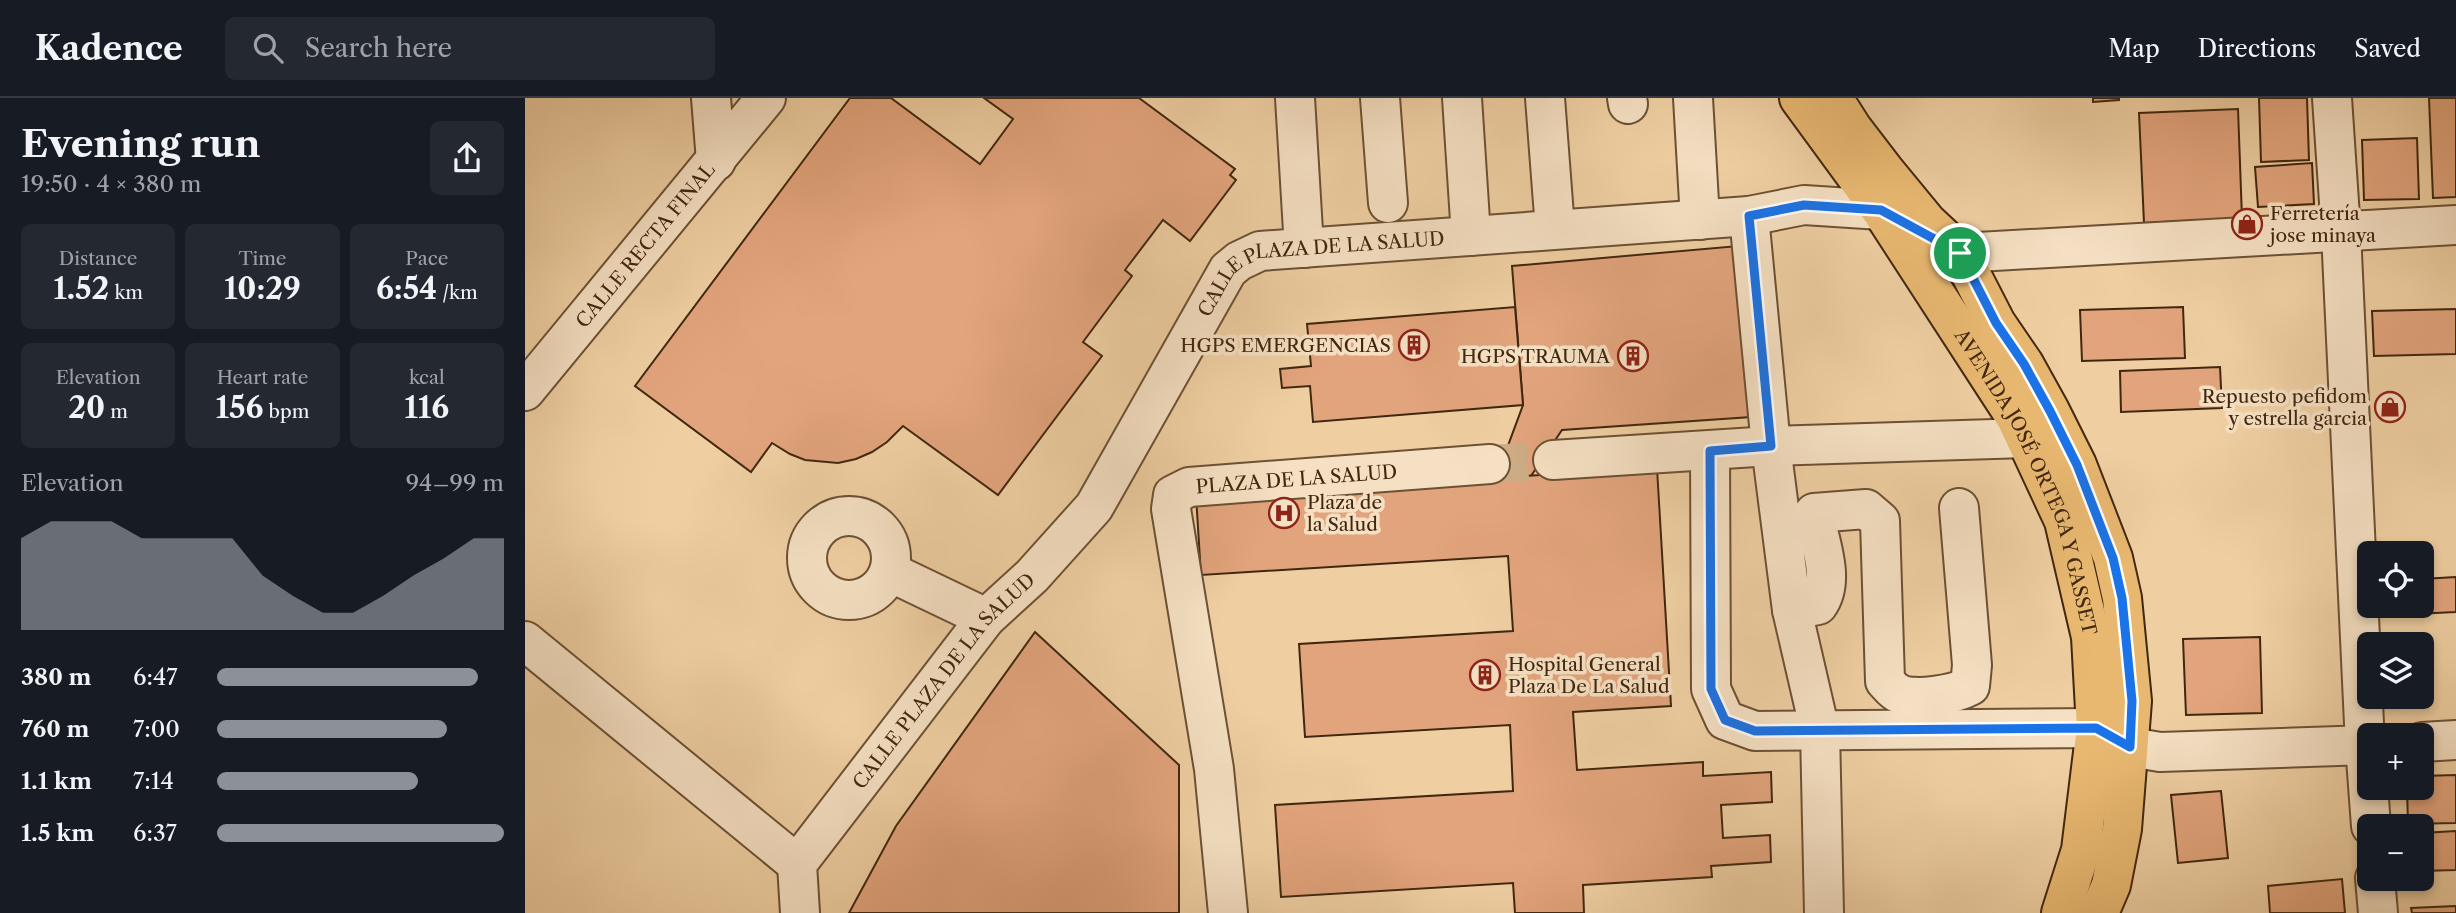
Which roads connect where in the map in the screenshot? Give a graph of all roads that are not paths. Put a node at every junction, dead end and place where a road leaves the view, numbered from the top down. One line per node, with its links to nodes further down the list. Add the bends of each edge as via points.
1 (711, 98): 11 (street)
2 (766, 98): 11 (street, CALLE RECTA FINAL)
3 (1295, 98): 20 (street)
4 (1380, 98): 12 (street)
5 (1462, 98): 19 (street)
6 (1545, 98): 17 (street)
7 (1693, 98): 15 (street)
8 (1799, 98): 13 (main road, AVENIDA JOSÉ ORTEGA Y GASSET)
9 (1833, 98): 21 (main road, AVENIDA JOSÉ ORTEGA Y GASSET, via 1885,171)
10 (2332, 98): 18 (street)
11 (716, 160): 22 (street, CALLE RECTA FINAL)
12 (1388, 203)
13 (1881, 210): 14 (street, CALLE PLAZA DE LA SALUD, via 1804,205); 21 (street); 24 (main road, AVENIDA JOSÉ ORTEGA Y GASSET)
14 (1749, 216): 15 (street, CALLE PLAZA DE LA SALUD); 25 (street)
15 (1700, 220): 17 (street, CALLE PLAZA DE LA SALUD)
16 (2456, 225): 18 (street)
17 (1556, 229): 19 (street, CALLE PLAZA DE LA SALUD)
18 (2341, 232): 21 (street); 34 (street)
19 (1471, 236): 20 (street, CALLE PLAZA DE LA SALUD)
20 (1304, 248): 32 (street, CALLE PLAZA DE LA SALUD, via 1260,251 1228,271 1094,507 1033,576)
21 (1960, 253): 40 (main road, AVENIDA JOSÉ ORTEGA Y GASSET, via 2050,411 2113,558 2122,598 2132,701)
22 (539, 357): 23 (street, CALLE RECTA FINAL)
23 (525, 391)
24 (2026, 438): 25 (street); 35 (main road, AVENIDA JOSÉ ORTEGA Y GASSET, via 2064,521 2091,637)
25 (1771, 446): 26 (street); 31 (street)
26 (1710, 451): 27 (street); 36 (street, via 1711,689 1725,720 1755,731)
27 (1553, 460)
28 (1490, 464): 44 (street, PLAZA DE LA SALUD, via 1189,487 1173,495 1171,509 1215,769)
29 (1959, 508): 31 (street, via 1970,686 1959,692 1912,697 1896,693 1885,681 1880,521 1866,509 1814,513 1827,578 1825,596 1818,605)
30 (890, 572): 32 (street)
31 (1792, 610): 36 (street)
32 (986, 618): 41 (street, CALLE PLAZA DE LA SALUD)
33 (525, 641): 41 (street)
34 (2366, 723)
35 (2096, 728): 36 (street); 40 (street); 46 (main road, AVENIDA JOSÉ ORTEGA Y GASSET, via 2081,850)
36 (1820, 731): 45 (street)
37 (2456, 740): 38 (street)
38 (2434, 741)
39 (2357, 745): 40 (street, via 2160,752)
40 (2130, 747): 47 (main road, AVENIDA JOSÉ ORTEGA Y GASSET, via 2120,841 2111,886)
41 (797, 864): 43 (street)
42 (2376, 891): 48 (street)
43 (800, 913)
44 (1228, 913)
45 (1824, 913)
46 (2061, 913)
47 (2099, 913)
48 (2378, 913)

